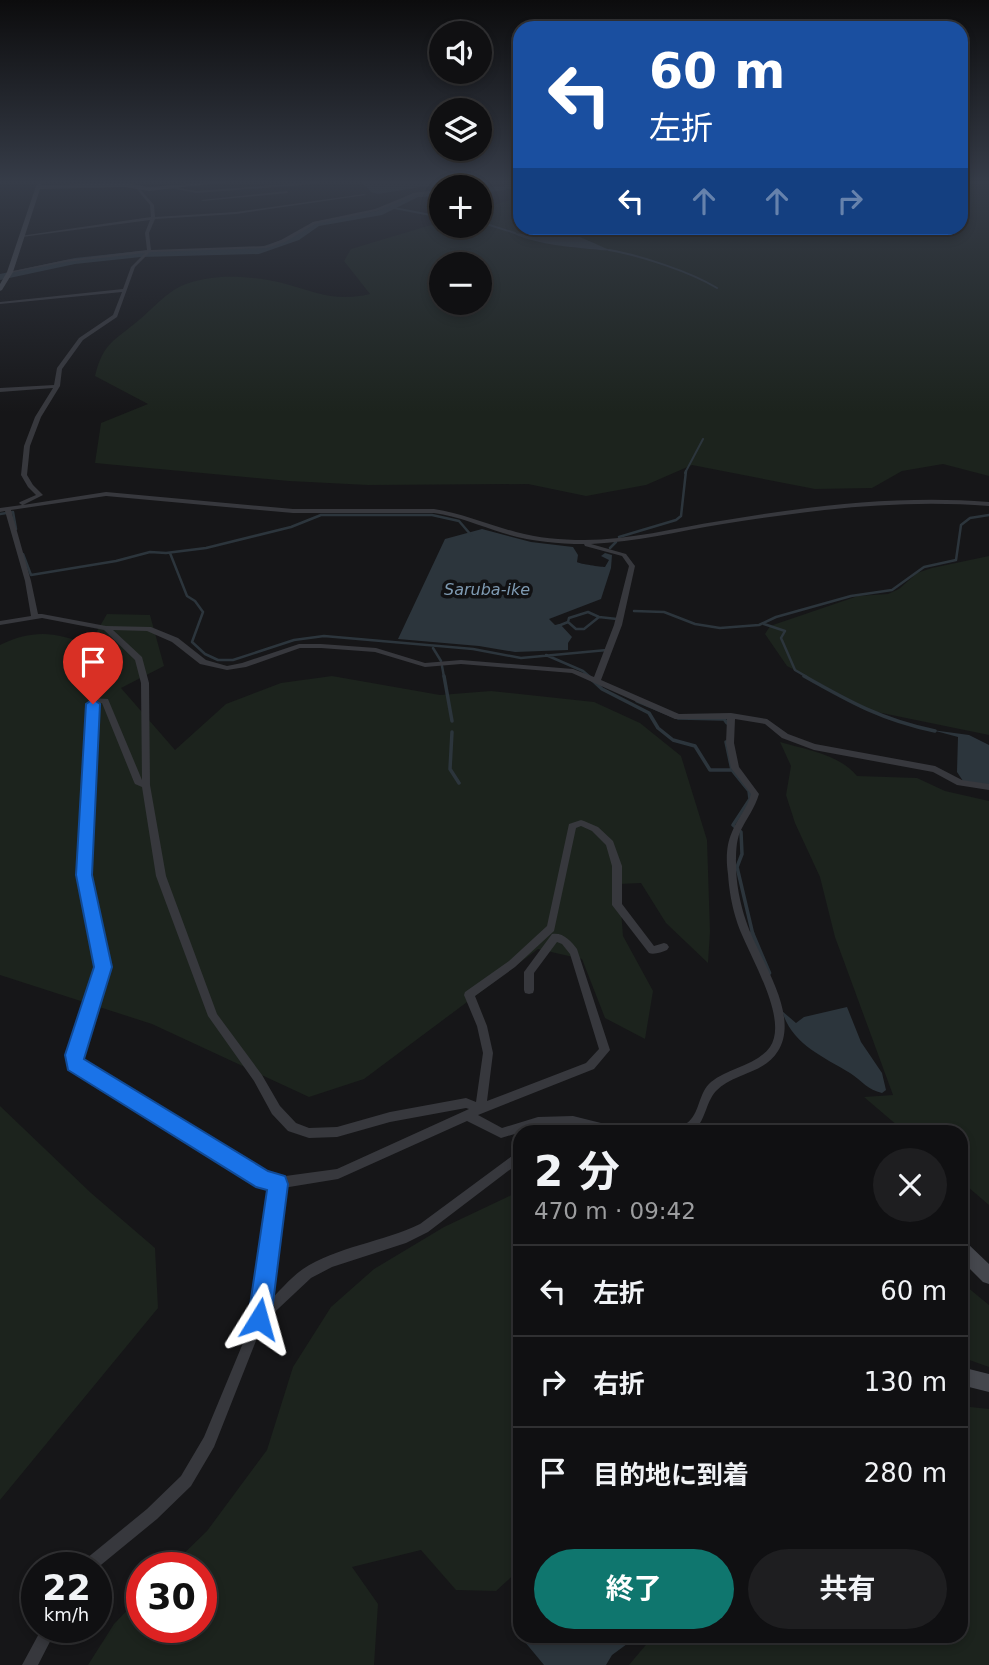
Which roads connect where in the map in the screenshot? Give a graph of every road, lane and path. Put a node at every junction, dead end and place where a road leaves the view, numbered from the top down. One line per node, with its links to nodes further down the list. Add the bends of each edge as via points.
1 (13, 258): 4 (street)
2 (99, 258): 4 (street)
3 (142, 258): 6 (street, via 133,267)
4 (7, 274): 5 (street)
5 (0, 289)
6 (125, 290): 7 (street); 8 (street, via 115,316 72,349 59,369)
7 (0, 303)
8 (57, 386): 9 (street); 11 (street, via 27,446 24,475 40,495)
9 (0, 390)
10 (989, 504): 13 (street, via 953,500 858,505 735,520 634,539)
11 (18, 507): 12 (street); 13 (street, via 115,494 293,511 434,512 517,534)
12 (6, 511): 14 (street)
13 (579, 542): 17 (street, via 624,555 632,562 620,619)
14 (35, 616): 15 (street); 16 (street)
15 (0, 623)
16 (106, 628): 17 (street, via 148,629 175,640 203,663 227,668 299,646 321,646 376,650 425,665 461,662 545,667); 19 (street, via 139,659 147,703)
17 (592, 678): 18 (street, via 678,717)
18 (731, 716): 20 (street, via 767,722 785,736 814,747 936,769 960,783); 27 (street, via 735,768 755,794 731,843 732,870 740,920 778,1013 778,1041 766,1058 713,1087)
19 (146, 785): 23 (street, via 161,876 213,1016 292,1127 309,1133 337,1132 467,1103); 30 (street, via 134,774 105,701 95,700 84,875 103,967 75,1064 263,1180)
20 (989, 787)
21 (664, 947): 23 (street, via 652,950 617,905 617,866 610,843 581,822 572,826 551,928 512,964 468,995 488,1053)
22 (529, 990): 23 (street, via 529,972 555,937 565,941 574,952 605,1050 590,1066)
23 (481, 1109): 24 (street)
24 (467, 1115): 28 (street, via 501,1133); 30 (street, via 338,1174)
25 (528, 1125): 26 (street, via 573,1121)
26 (589, 1125)
27 (693, 1125)
28 (513, 1129)
29 (513, 1160): 33 (street, via 424,1228 307,1274)
30 (278, 1184): 33 (street)
31 (968, 1256): 32 (street)
32 (989, 1276)
33 (259, 1319): 36 (street, via 209,1442 186,1481)
34 (968, 1378): 35 (street)
35 (989, 1383)
36 (106, 1552)
37 (42, 1643): 38 (street)
38 (30, 1665)

